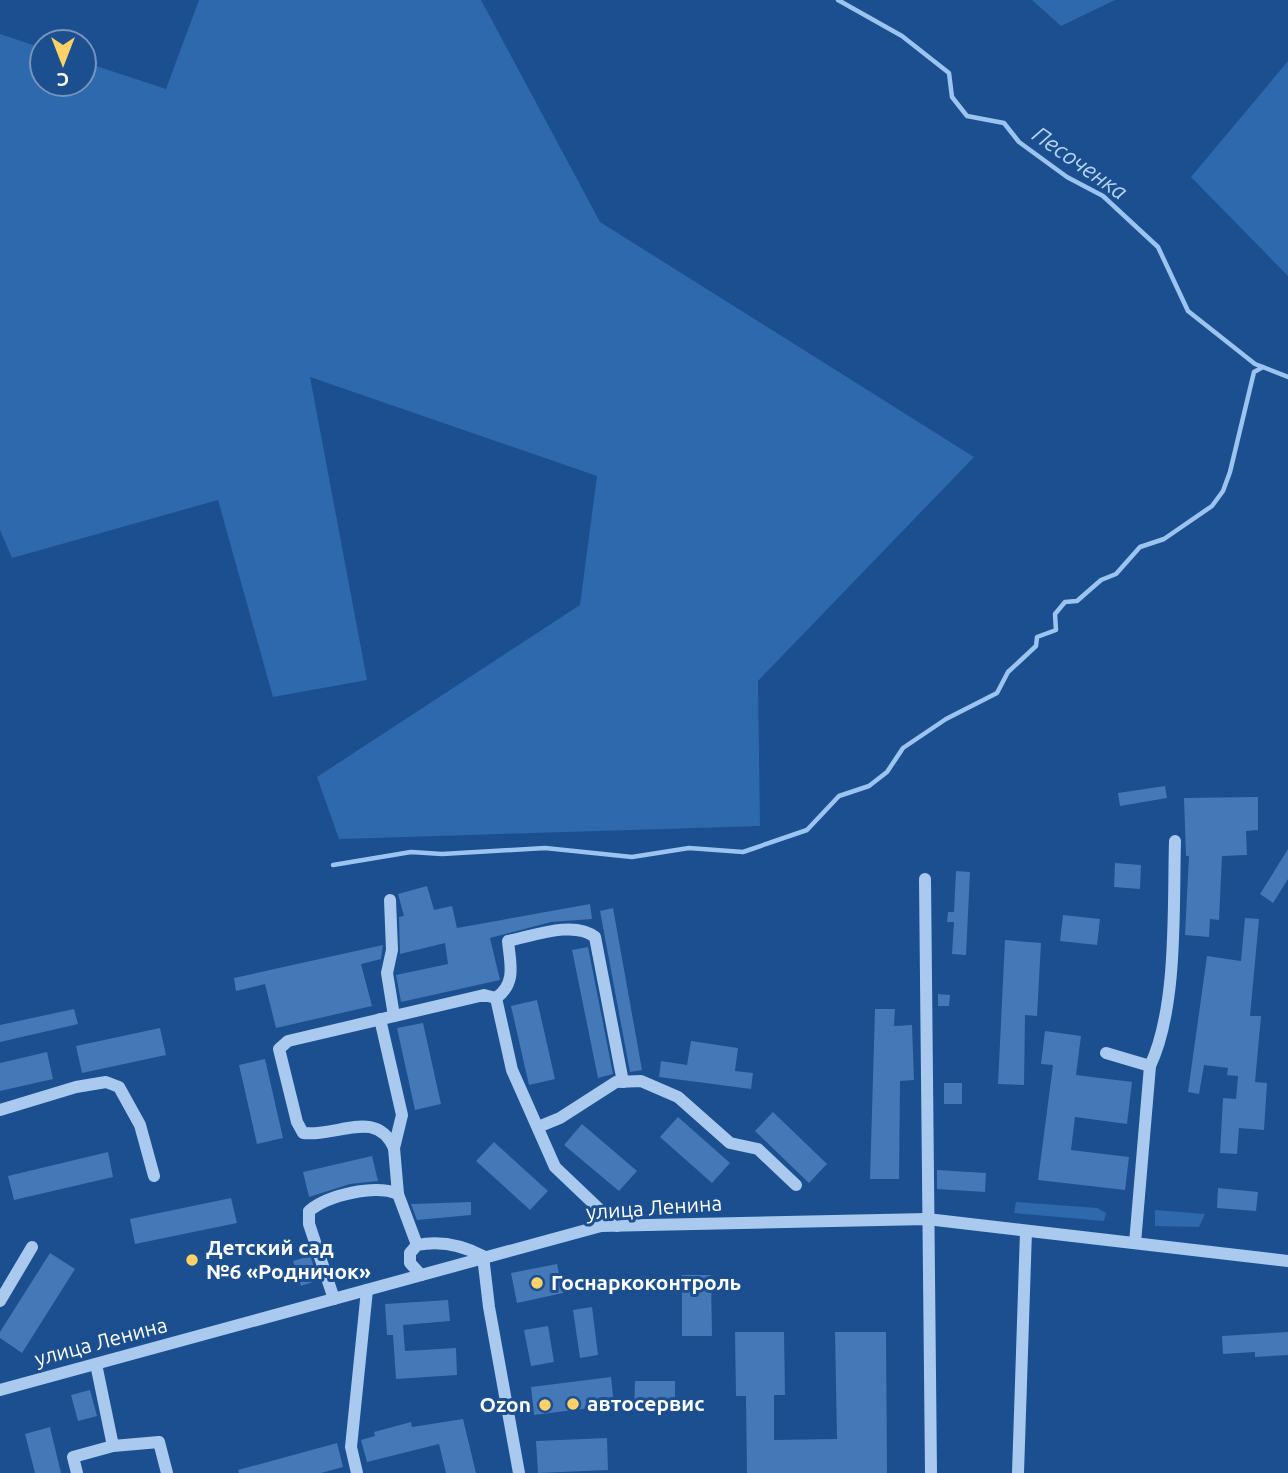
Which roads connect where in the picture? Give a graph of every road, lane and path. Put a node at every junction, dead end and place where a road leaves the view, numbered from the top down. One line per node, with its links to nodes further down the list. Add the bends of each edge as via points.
1 (1175, 841): 8 (street, via 1171,966 1159,1048)
2 (925, 879): 16 (street)
3 (390, 900): 5 (street, via 392,950 387,973)
4 (496, 998): 5 (street, via 484,995); 9 (street, via 506,991 512,974 508,941 586,930 595,937); 11 (street, via 512,1070)
5 (394, 1016): 6 (street)
6 (380, 1019): 12 (street, via 402,1115); 12 (street, via 288,1041 279,1049 303,1133 377,1127 388,1134)
7 (1105, 1053): 8 (street)
8 (1150, 1066): 19 (street)
9 (623, 1082): 11 (street); 14 (street, via 641,1081 678,1097 730,1143 758,1149)
10 (0, 1110): 13 (street, via 76,1087 106,1082 119,1087 140,1125)
11 (538, 1127): 17 (street, via 555,1167)
12 (394, 1148): 15 (street)
13 (154, 1176)
14 (796, 1185)
15 (398, 1194): 20 (street); 26 (street, via 377,1189 318,1203 309,1210 309,1224)
16 (927, 1219): 17 (street, улица Ленина); 18 (street, улица Ленина); 35 (street)
17 (617, 1226): 22 (street, улица Ленина)
18 (1026, 1231): 19 (street, улица Ленина); 36 (street)
19 (1135, 1243): 23 (street, улица Ленина)
20 (417, 1245): 22 (street, via 450,1244); 24 (street, via 410,1253 410,1263)
21 (32, 1247): 27 (street)
22 (483, 1256): 24 (street, улица Ленина); 34 (street)
23 (1288, 1261)
24 (421, 1275): 25 (street, улица Ленина)
25 (367, 1290): 26 (street, улица Ленина); 33 (street, via 351,1447)
26 (334, 1299): 28 (street, улица Ленина)
27 (0, 1301)
28 (96, 1364): 29 (street, улица Ленина); 30 (street)
29 (0, 1390)
30 (113, 1446): 31 (street, via 73,1457); 32 (street, via 159,1443)
31 (77, 1473)
32 (167, 1473)
33 (357, 1473)
34 (519, 1473)
35 (931, 1473)
36 (1018, 1473)

